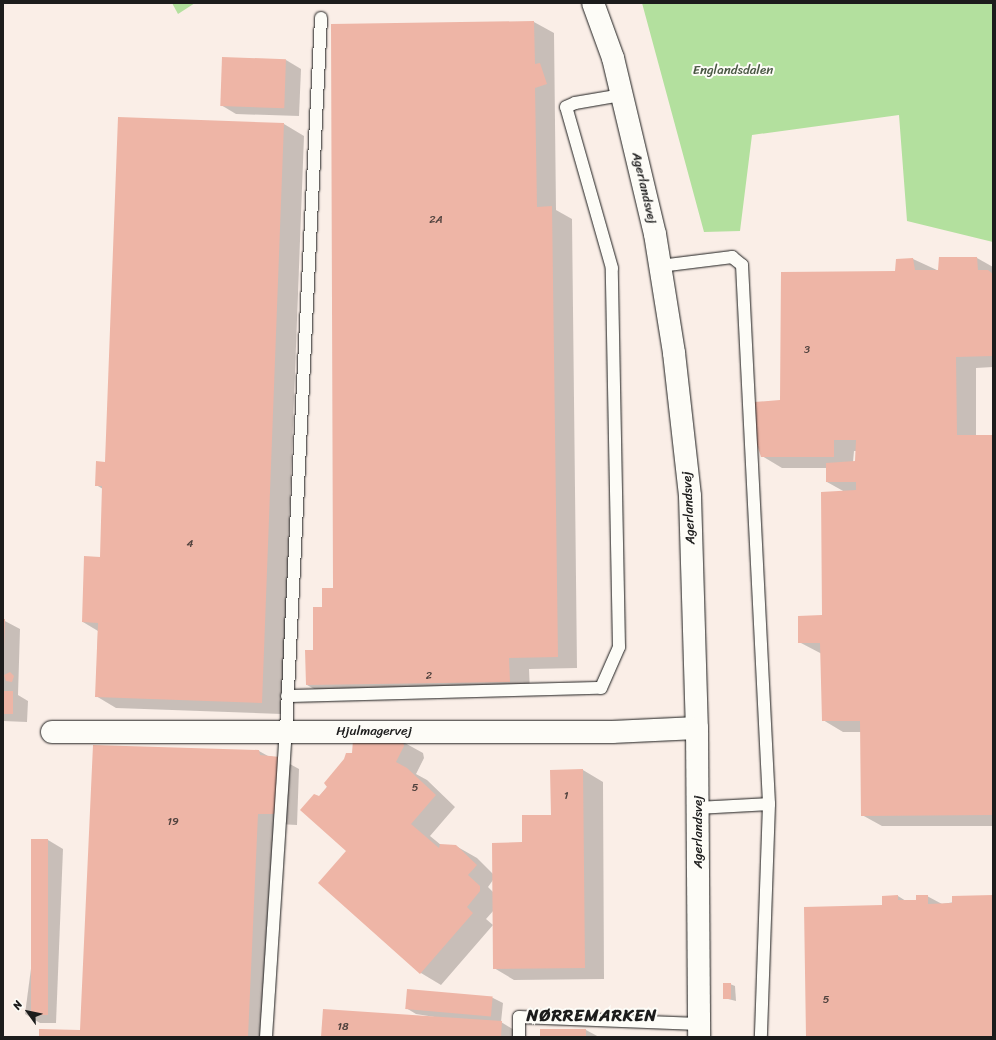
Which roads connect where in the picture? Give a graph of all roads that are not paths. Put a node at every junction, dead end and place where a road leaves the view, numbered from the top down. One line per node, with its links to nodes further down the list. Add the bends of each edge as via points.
1 (593, 3): 3 (street, Agerlandsvej, via 613,58)
2 (321, 18): 5 (lane)
3 (622, 95): 4 (street, Agerlandsvej); 5 (lane, via 575,103 566,107 612,268 619,647 601,688)
4 (660, 266): 6 (street, Agerlandsvej, via 674,353 690,496); 9 (lane, via 732,257 742,265)
5 (287, 696): 7 (lane)
6 (697, 728): 7 (street, Hjulmagervej, via 612,732); 10 (street, Agerlandsvej)
7 (286, 731): 8 (street, Hjulmagervej); 12 (lane)
8 (52, 732)
9 (769, 804): 10 (lane); 14 (lane)
10 (698, 808): 11 (street, Agerlandsvej)
11 (699, 1031): 13 (lane, Agerlandsvej, via 519,1017)
12 (266, 1037)
13 (519, 1037)
14 (761, 1037)

